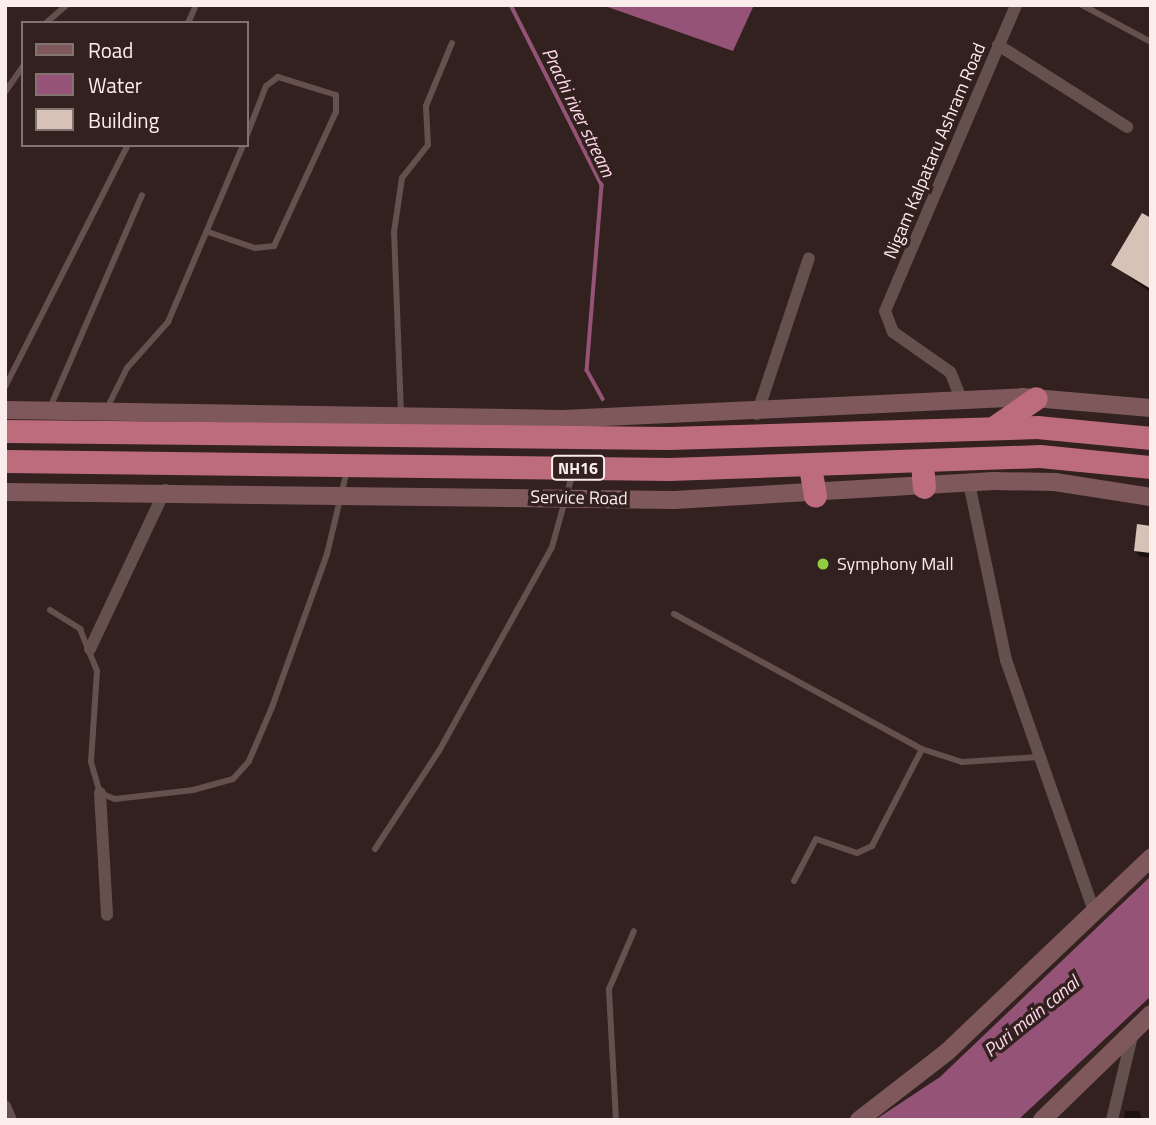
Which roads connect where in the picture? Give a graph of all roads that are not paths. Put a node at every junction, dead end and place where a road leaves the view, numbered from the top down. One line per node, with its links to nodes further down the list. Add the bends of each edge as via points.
1 (67, 5): 5 (lane)
2 (196, 5): 6 (lane)
3 (1016, 5): 9 (street, Nigam Kalpataru Ashram Road)
4 (1082, 5): 7 (lane)
5 (48, 21)
6 (189, 21)
7 (1151, 42)
8 (452, 43): 26 (lane, via 426,106 428,145 402,178 394,232)
9 (998, 45): 12 (street); 21 (street, Nigam Kalpataru Ashram Road, via 885,311 893,332 950,372)
10 (21, 69): 11 (lane)
11 (5, 92)
12 (1127, 127)
13 (248, 132): 17 (lane, via 265,86 278,77 336,95 335,112 274,246 256,248)
14 (127, 147): 19 (lane)
15 (242, 147): 17 (lane)
16 (142, 195): 24 (lane)
17 (208, 232): 27 (lane, via 168,322 127,368)
18 (809, 258): 25 (street)
19 (5, 387)
20 (1036, 398): 21 (street); 22 (street); 29 (highway)
21 (962, 401): 25 (street)
22 (1151, 408)
23 (5, 410): 24 (street)
24 (48, 412): 27 (street)
25 (757, 414): 26 (street)
26 (402, 419): 28 (street)
27 (102, 423): 28 (highway, NH16); 30 (highway, NH16)
28 (350, 427): 29 (highway, NH16, via 787,437)
29 (993, 428): 31 (highway, NH16)
30 (5, 431)
31 (1151, 438)
32 (5, 461): 34 (highway, NH16)
33 (922, 461): 35 (highway, NH16); 36 (highway, NH16, via 1040,456); 39 (highway)
34 (348, 466): 37 (highway, NH16); 42 (lane)
35 (810, 467): 37 (highway, NH16); 43 (highway)
36 (1151, 467)
37 (574, 468): 45 (lane)
38 (969, 483): 39 (street, Service Road); 44 (street, Service Road, via 1055,482); 50 (street, via 997,624)
39 (924, 487): 43 (street, Service Road)
40 (165, 490): 41 (street, Service Road); 42 (street, Service Road); 48 (street)
41 (5, 492)
42 (344, 493): 45 (street, Service Road); 51 (lane, via 248,761 216,787 115,799)
43 (815, 496): 45 (street, Service Road)
44 (1151, 497)
45 (567, 498): 52 (lane, via 552,547 439,751)
46 (50, 610): 48 (lane, via 80,629)
47 (674, 614): 49 (lane)
48 (90, 649): 51 (lane, via 99,680 91,762)
49 (922, 748): 50 (lane, via 962,762); 54 (lane, via 872,846 857,853 816,838)
50 (1039, 757): 55 (street)
51 (100, 793): 56 (street)
52 (375, 849)
53 (1151, 858): 55 (street)
54 (794, 881)
55 (1094, 911): 63 (street, via 947,1052)
56 (107, 915)
57 (634, 931): 62 (lane, via 609,989)
58 (1151, 1014): 59 (street)
59 (1134, 1029): 64 (street); 65 (street)
60 (5, 1106): 61 (street)
61 (11, 1120)
62 (616, 1120)
63 (859, 1120)
64 (1042, 1120)
65 (1112, 1120)

